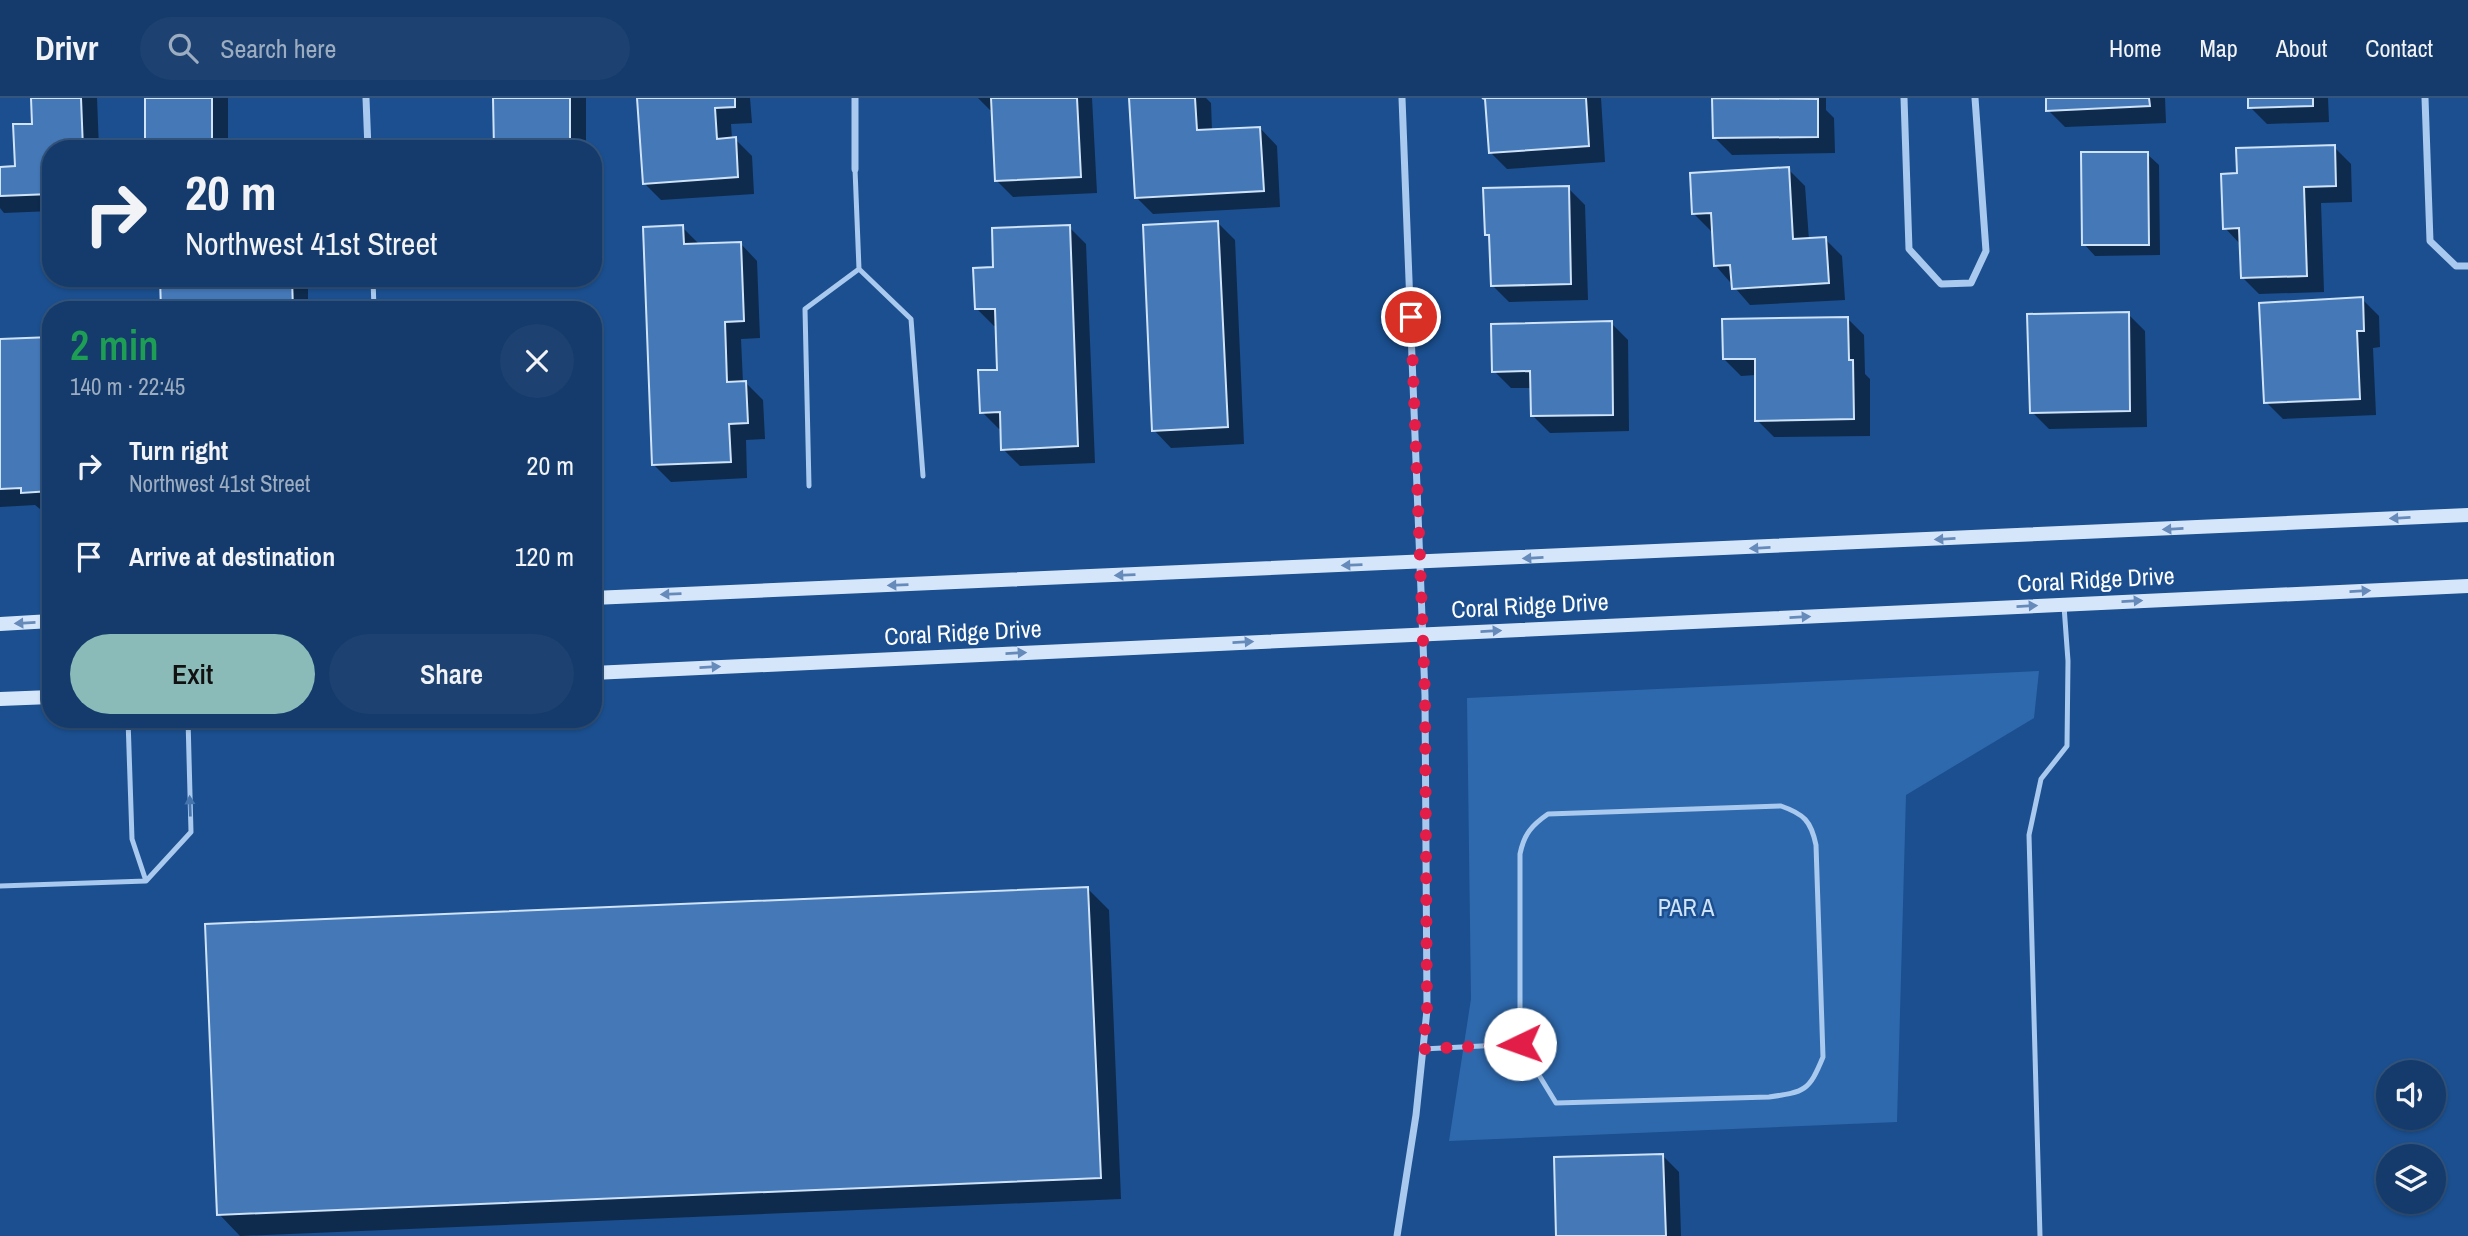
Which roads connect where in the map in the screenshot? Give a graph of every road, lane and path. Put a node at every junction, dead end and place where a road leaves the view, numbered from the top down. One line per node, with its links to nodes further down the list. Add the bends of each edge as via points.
1 (366, 98): 7 (street)
2 (855, 98): 8 (street)
3 (1402, 98): 14 (street)
4 (1904, 98): 5 (street, via 1909,249 1941,284 1971,283 1986,251)
5 (1975, 98)
6 (2425, 98): 9 (street, via 2430,241 2456,266)
7 (368, 140)
8 (855, 169): 10 (lane)
9 (2468, 266)
10 (859, 269): 11 (lane, via 911,319); 12 (lane, via 805,309)
11 (923, 476)
12 (809, 486)
13 (2468, 515): 14 (main road, Coral Ridge Drive, one-way to 14)
14 (1421, 562): 16 (main road, Coral Ridge Drive, one-way to 16); 20 (street)
15 (2468, 586): 17 (main road, Coral Ridge Drive, one-way to 15)
16 (602, 598)
17 (2064, 604): 20 (main road, Coral Ridge Drive, one-way to 17); 31 (lane, via 2067,746 2041,779 2028,835)
18 (42, 622): 19 (main road, one-way to 19)
19 (0, 624)
20 (1423, 634): 21 (main road, Coral Ridge Drive, one-way to 20); 29 (street, via 1427,1010)
21 (602, 673)
22 (42, 697): 23 (main road)
23 (0, 699)
24 (128, 728): 26 (lane, via 132,839)
25 (188, 728): 26 (lane, one-way to 25, via 191,832)
26 (146, 881): 27 (lane)
27 (0, 886)
28 (1520, 1044): 28 (lane, via 1556,1103 1769,1097 1798,1093 1813,1082 1823,1057 1812,827 1798,812 1781,806 1548,814 1533,825 1523,838 1520,854); 29 (lane)
29 (1423, 1049): 30 (street)
30 (1397, 1236)
31 (2040, 1236)

